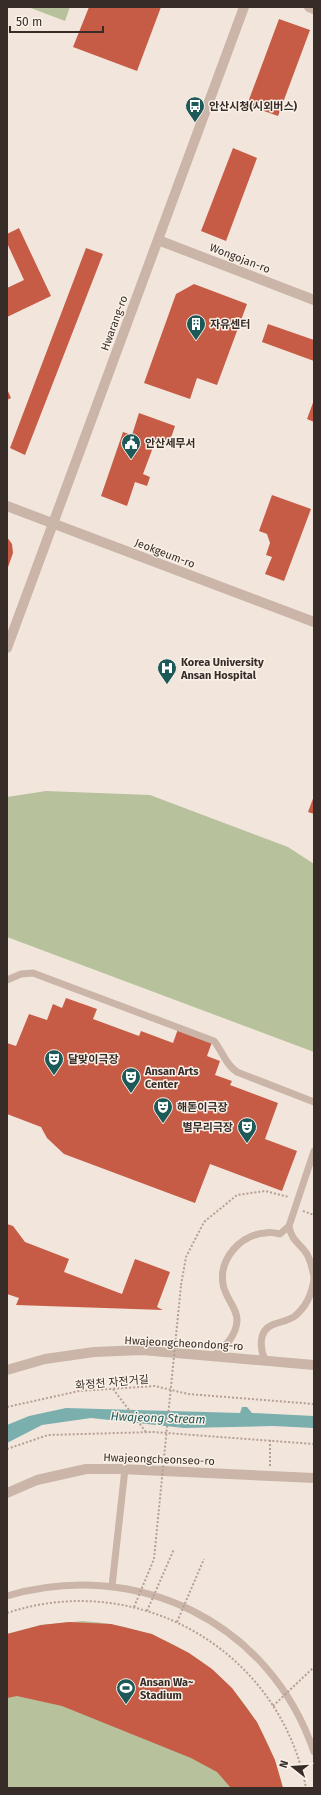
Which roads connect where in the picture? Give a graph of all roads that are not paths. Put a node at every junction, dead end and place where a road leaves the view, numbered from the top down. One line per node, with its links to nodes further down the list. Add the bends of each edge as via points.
1 (244, 7): 4 (street, Hwarang-ro)
2 (309, 7): 3 (street)
3 (314, 9)
4 (158, 240): 5 (street, Wongojan-ro); 7 (street, Hwarang-ro)
5 (314, 300)
6 (7, 506): 7 (street, Jeokgeum-ro)
7 (52, 524): 8 (street, Jeokgeum-ro); 9 (street, Hwarang-ro)
8 (314, 622)
9 (11, 625): 10 (street, Hwarang-ro)
10 (7, 648)
11 (7, 980): 12 (lane, via 33,973 214,1041 229,1067 237,1072)
12 (314, 1102)
13 (314, 1151): 14 (lane)
14 (289, 1226): 15 (lane, via 290,1234 312,1263); 16 (lane, via 280,1234 266,1232 251,1236 239,1243 229,1254 222,1284 227,1298 236,1311 237,1322 228,1342)
15 (314, 1278): 17 (lane, via 312,1292 305,1306 294,1317 270,1326 263,1332 260,1342)
16 (213, 1356): 17 (street, Hwajeongcheondong-ro); 19 (street, Hwajeongcheondong-ro, via 142,1350 94,1352 45,1359)
17 (265, 1360): 18 (street, Hwajeongcheondong-ro)
18 (314, 1365)
19 (7, 1370)
20 (125, 1469): 21 (street, Hwajeongcheonseo-ro); 22 (street, Hwajeongcheonseo-ro, via 86,1469 37,1480); 23 (lane)
21 (314, 1478)
22 (7, 1493)
23 (112, 1586): 24 (lane, via 77,1584 24,1591); 25 (lane, via 152,1595 190,1610 224,1630 240,1643 281,1688 302,1722)
24 (7, 1596)
25 (314, 1752)

